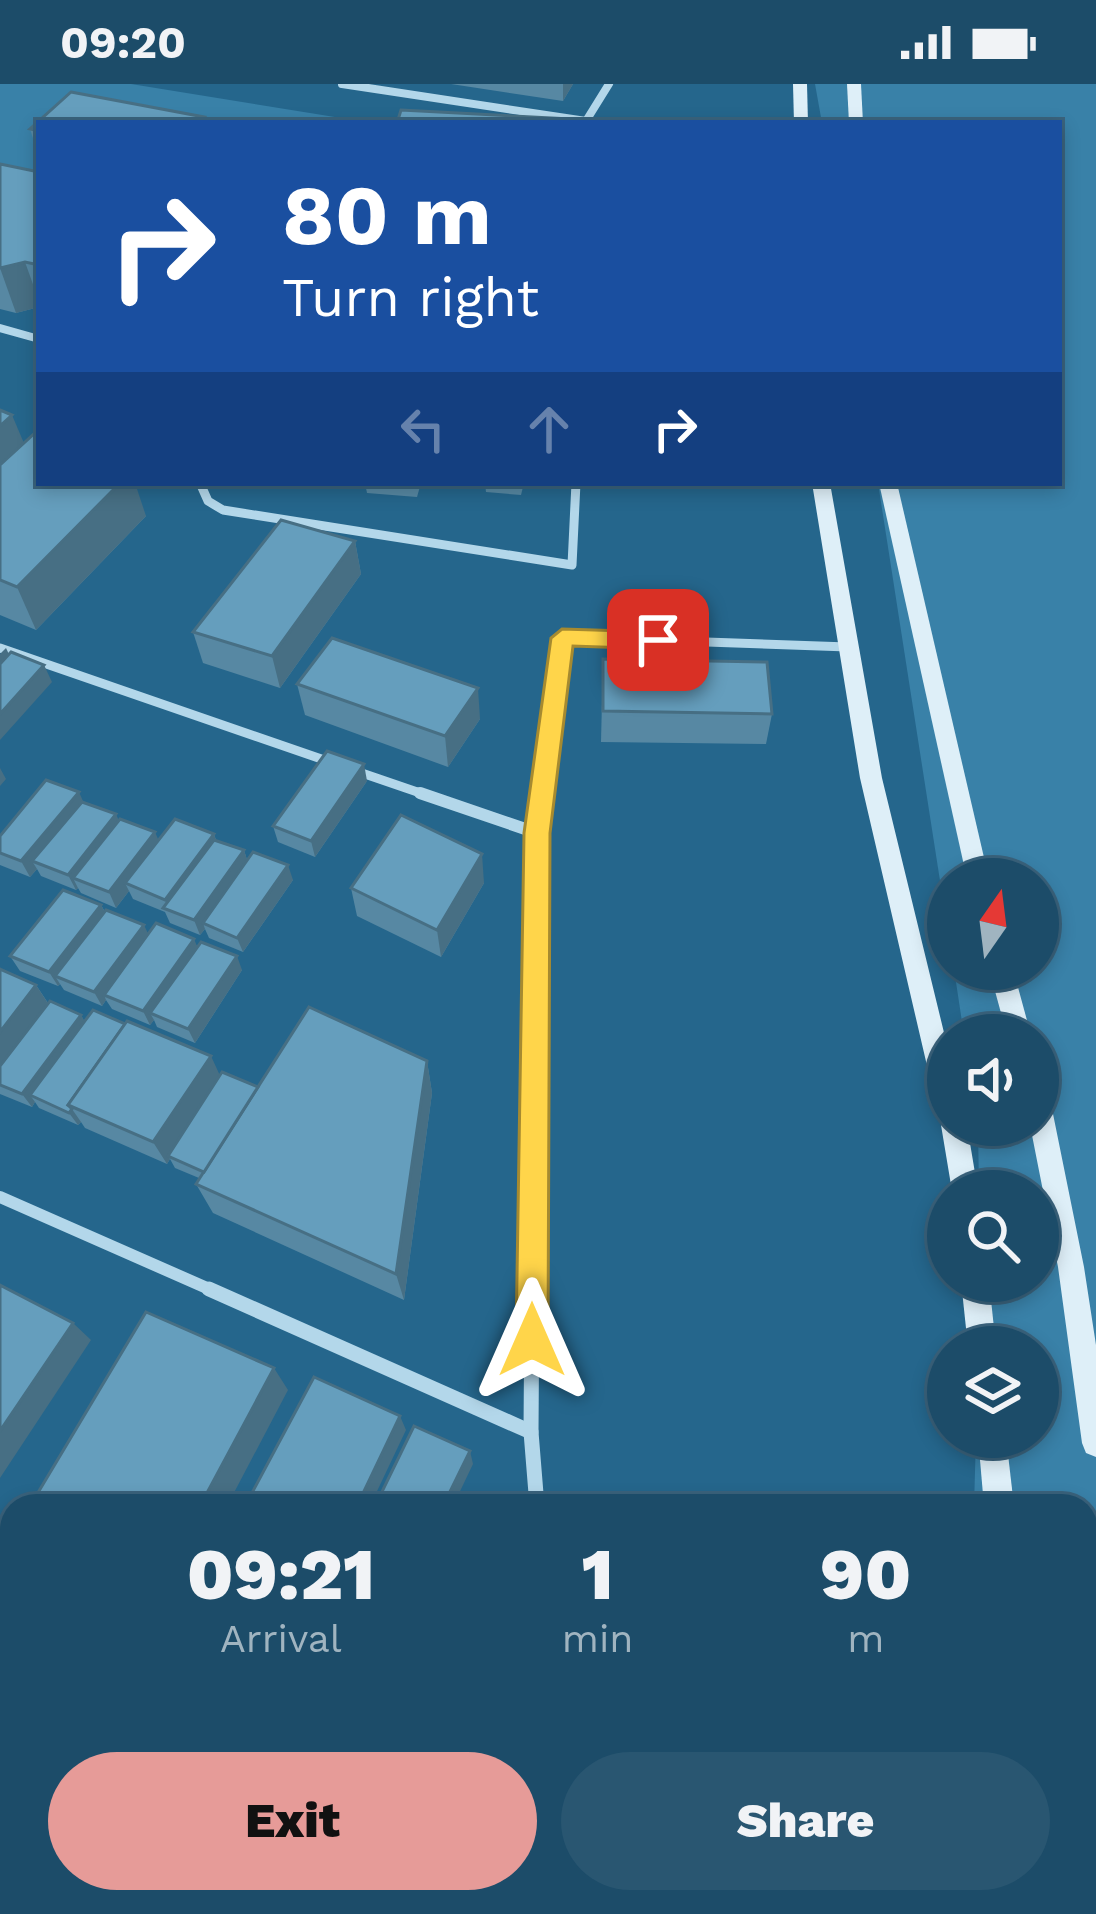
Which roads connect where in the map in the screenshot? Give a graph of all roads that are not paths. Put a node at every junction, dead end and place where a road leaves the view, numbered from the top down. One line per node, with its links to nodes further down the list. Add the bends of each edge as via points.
1 (342, 84): 5 (street)
2 (609, 84): 8 (street)
3 (800, 84): 9 (street)
4 (854, 84): 10 (street)
5 (432, 98): 6 (street); 7 (street)
6 (424, 111)
7 (573, 120)
8 (587, 120)
9 (802, 120)
10 (856, 120)
11 (0, 328): 12 (street)
12 (36, 338)
13 (201, 486): 14 (street, via 223,510 572,565)
14 (576, 486)
15 (821, 486): 17 (street)
16 (889, 486): 20 (street)
17 (848, 647): 19 (street, via 562,638); 21 (street)
18 (0, 648): 19 (street)
19 (537, 833): 24 (street)
20 (973, 858)
21 (927, 1014)
22 (1046, 1146): 25 (street)
23 (0, 1197): 24 (street)
24 (531, 1432): 27 (street)
25 (1096, 1444)
26 (994, 1458): 28 (street)
27 (536, 1494)
28 (998, 1494)

